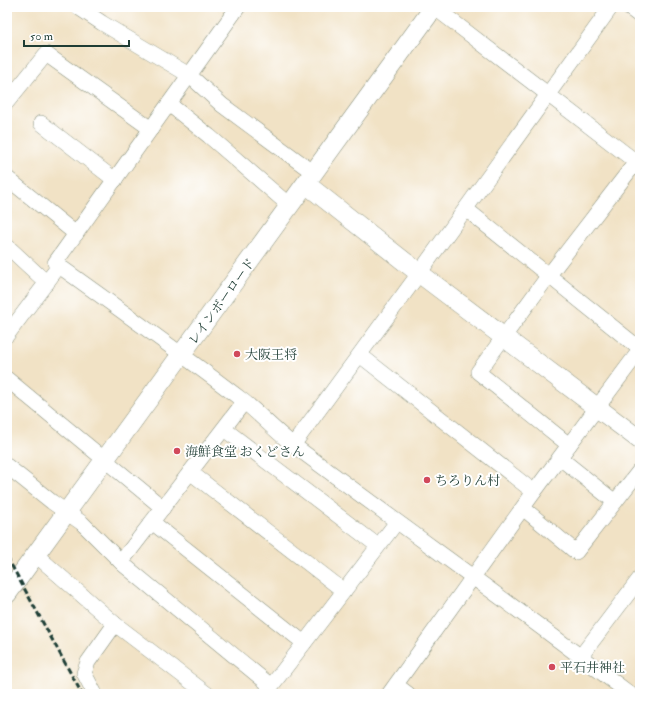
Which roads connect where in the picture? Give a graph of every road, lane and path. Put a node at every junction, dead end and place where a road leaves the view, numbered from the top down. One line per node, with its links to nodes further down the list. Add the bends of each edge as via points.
1 (78, 7): 7 (street)
2 (238, 7): 7 (street)
3 (434, 7): 8 (street); 15 (street, レインボーロード)
4 (611, 7): 8 (street)
5 (628, 7): 6 (street)
6 (640, 16)
7 (189, 75): 10 (street); 15 (street)
8 (547, 95): 13 (street); 18 (street)
9 (7, 102): 12 (street, via 46,54)
10 (169, 104): 12 (street); 17 (street)
11 (42, 123): 16 (street)
12 (151, 129): 16 (street)
13 (638, 163): 23 (street)
14 (7, 178): 19 (street)
15 (310, 179): 17 (street, レインボーロード); 22 (street)
16 (115, 180): 19 (street)
17 (290, 206): 28 (street, レインボーロード)
18 (466, 209): 22 (street); 23 (street)
19 (76, 234): 21 (street, via 55,263)
20 (7, 246): 24 (street)
21 (59, 266): 24 (street); 28 (street)
22 (419, 273): 26 (street); 29 (street)
23 (549, 275): 26 (street); 27 (street)
24 (47, 283): 25 (street)
25 (9, 329)
26 (504, 337): 32 (street); 36 (street, via 478,372)
27 (640, 350): 32 (street)
28 (182, 354): 31 (street); 38 (street, レインボーロード)
29 (360, 355): 35 (street); 42 (street)
30 (7, 379): 38 (street)
31 (244, 402): 33 (street); 35 (street)
32 (598, 407): 34 (street); 36 (street)
33 (224, 429): 41 (street); 49 (street)
34 (640, 440)
35 (293, 445): 48 (street)
36 (569, 446): 37 (street)
37 (560, 458): 42 (street); 43 (street)
38 (105, 460): 44 (street); 46 (street, レインボーロード)
39 (7, 466): 46 (street)
40 (640, 470): 43 (street)
41 (190, 472): 44 (street); 54 (street)
42 (534, 492): 45 (street)
43 (615, 502): 45 (street, via 576,552)
44 (162, 508): 47 (street)
45 (522, 508): 52 (street)
46 (67, 512): 50 (street, レインボーロード); 51 (street, via 82,523)
47 (152, 522): 51 (street); 57 (street)
48 (396, 522): 49 (street); 52 (street)
49 (378, 546): 54 (street)
50 (36, 555): 55 (street, レインボーロード); 56 (street)
51 (121, 562): 60 (street)
52 (474, 578): 58 (street); 59 (street)
53 (640, 578): 58 (street)
54 (344, 591): 57 (street)
55 (7, 594)
56 (115, 624): 61 (street, via 88,662 84,673); 62 (street)
57 (304, 643): 60 (street)
58 (581, 656): 64 (street)
59 (393, 689): 63 (street)
60 (268, 690)
61 (94, 694)
62 (207, 694)
63 (408, 694)
64 (630, 694)

